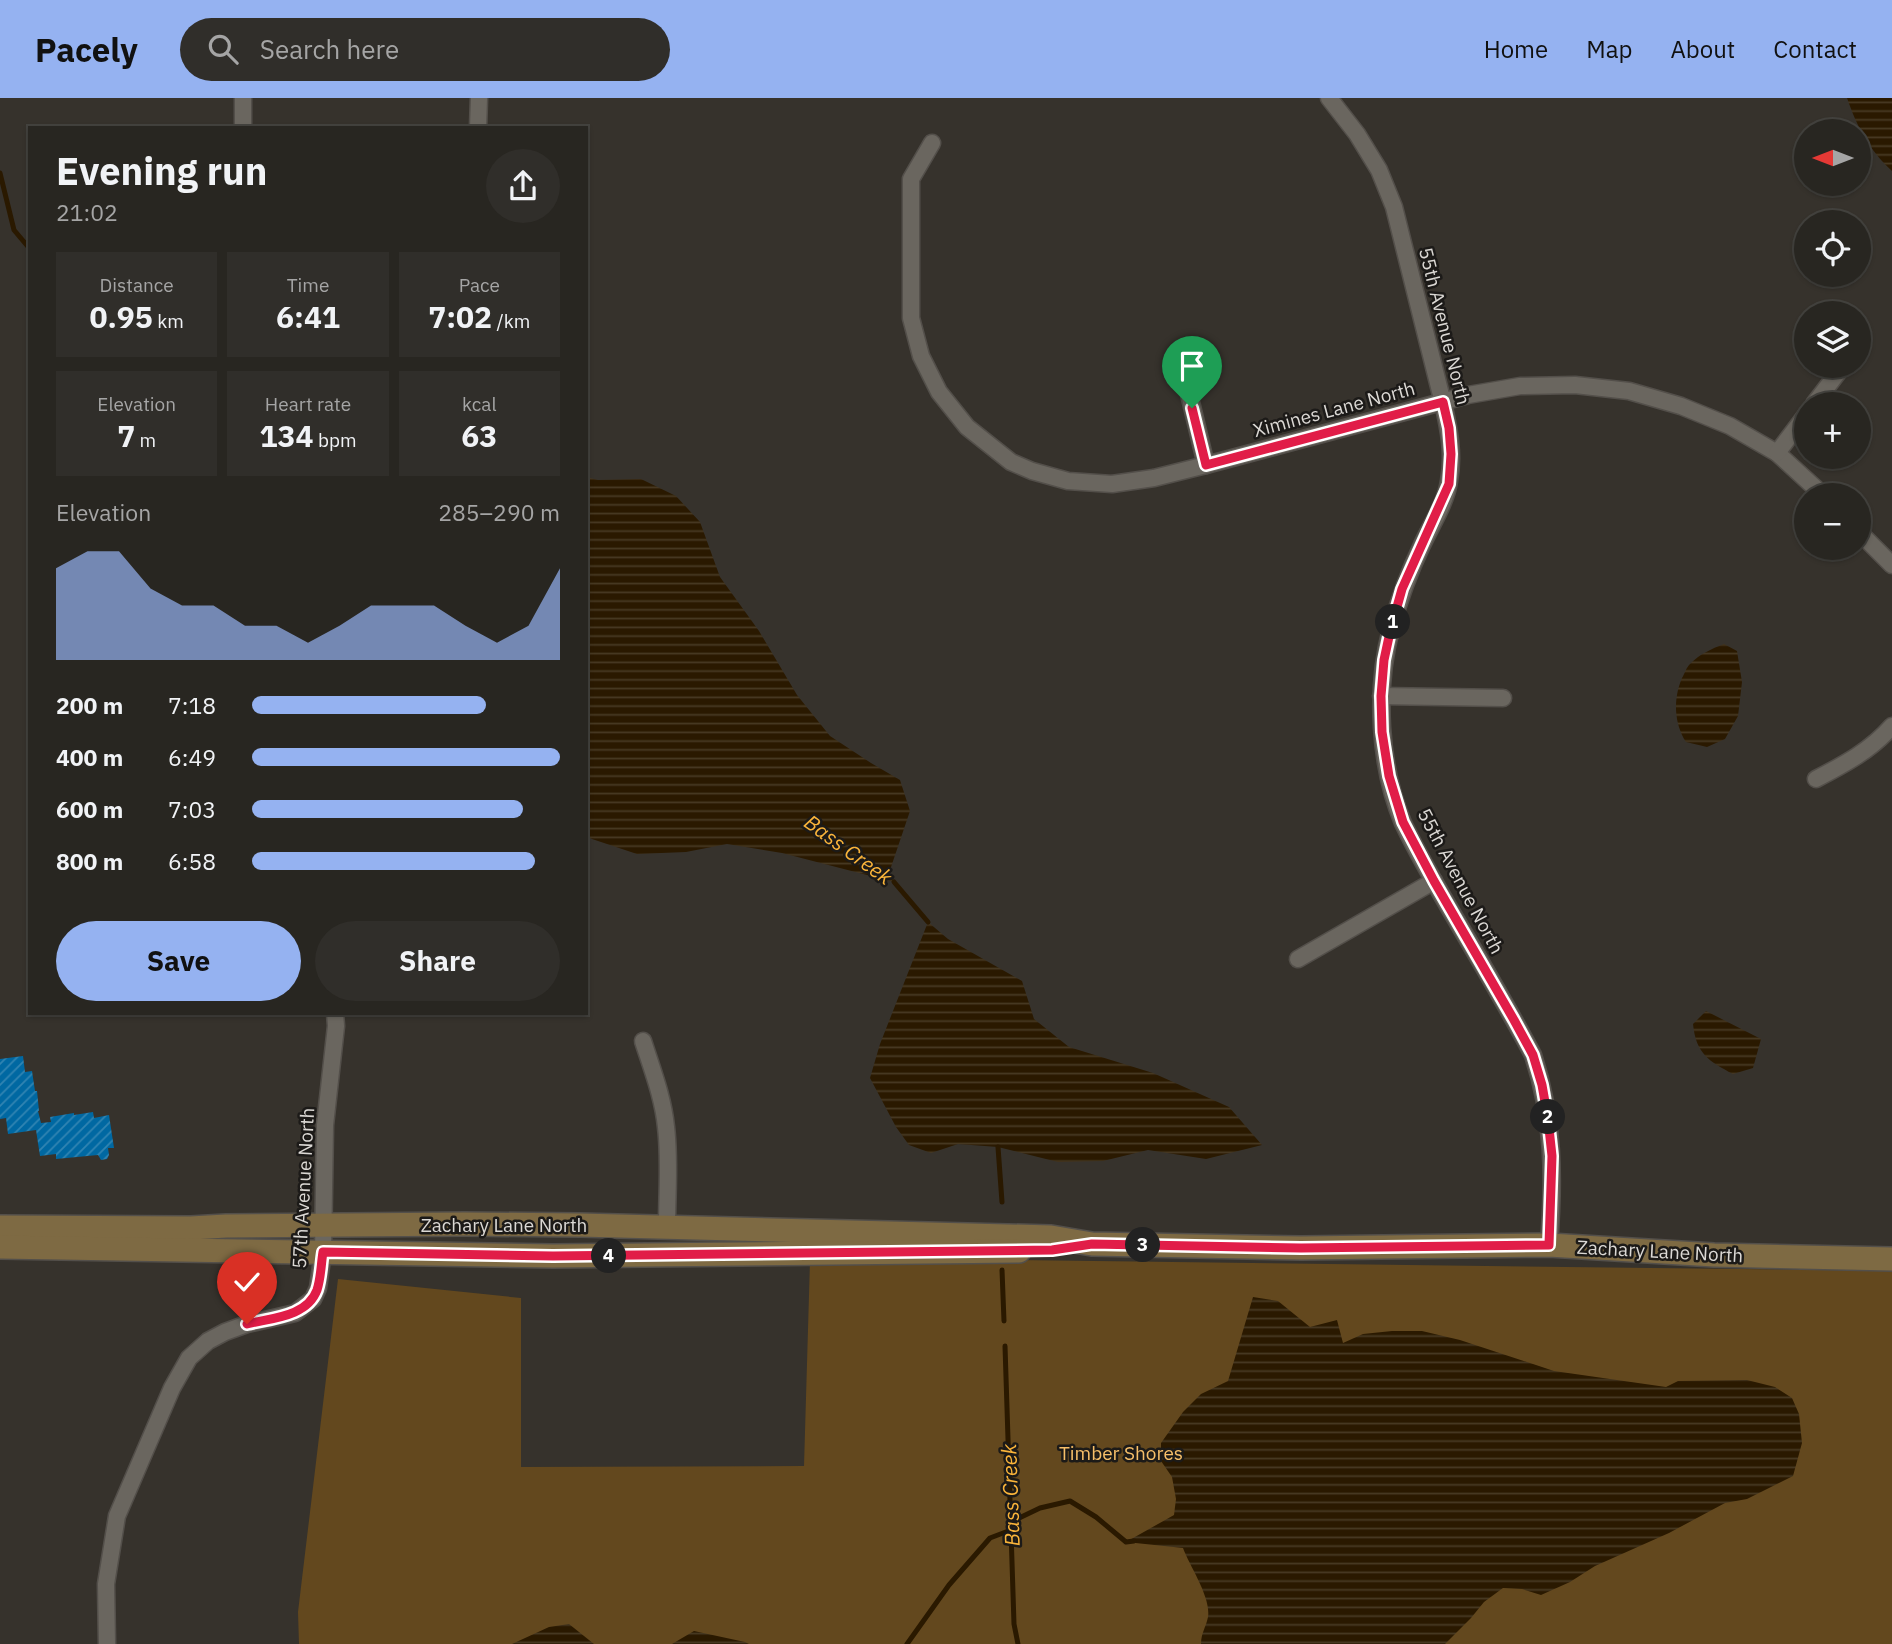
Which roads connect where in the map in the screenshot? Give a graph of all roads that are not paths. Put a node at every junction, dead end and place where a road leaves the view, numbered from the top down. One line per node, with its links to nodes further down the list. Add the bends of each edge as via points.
1 (243, 98): 4 (street)
2 (479, 98): 5 (street)
3 (1330, 98): 10 (street, 55th Avenue North, via 1379,170 1394,207)
4 (243, 126)
5 (478, 126)
6 (932, 143): 13 (street, Ximines Lane North, via 911,179 911,318 939,392 967,427 1011,462 1068,481 1112,484)
7 (1179, 352): 13 (street)
8 (1834, 378): 9 (street)
9 (1823, 392)
10 (1443, 402): 12 (street, Ximines Lane North, via 1520,386 1629,391 1730,426); 13 (street, Ximines Lane North); 17 (street, 55th Avenue North, via 1451,454 1449,484 1402,589 1384,660)
11 (1794, 431): 12 (street)
12 (1777, 453): 14 (street, Ximines Lane North)
13 (1206, 465)
14 (1810, 483)
15 (1871, 544): 16 (street)
16 (1892, 565)
17 (1381, 696): 18 (street); 21 (street, 55th Avenue North, via 1389,776 1403,822)
18 (1503, 698)
19 (1892, 726): 20 (street, via 1856,758)
20 (1816, 779)
21 (1434, 881): 22 (street); 29 (street, 55th Avenue North, via 1533,1055 1552,1156)
22 (1298, 958)
23 (335, 1015): 26 (street, 57th Avenue North)
24 (643, 1041): 27 (street, via 666,1126)
25 (6, 1224): 26 (street, Zachary Lane North)
26 (323, 1226): 27 (street, Zachary Lane North); 31 (street, 57th Avenue North)
27 (667, 1226): 28 (street, Zachary Lane North, via 1051,1237)
28 (1092, 1244): 29 (street, Zachary Lane North, via 1301,1248); 31 (street, Zachary Lane North, via 1052,1250 773,1255)
29 (1549, 1245): 32 (street, Zachary Lane North)
30 (0, 1247): 31 (street, Zachary Lane North)
31 (323, 1252): 33 (street, 57th Avenue North, via 313,1299 295,1313 247,1324 208,1341 189,1358 172,1388 117,1516 106,1584)
32 (1892, 1259)
33 (107, 1644)

